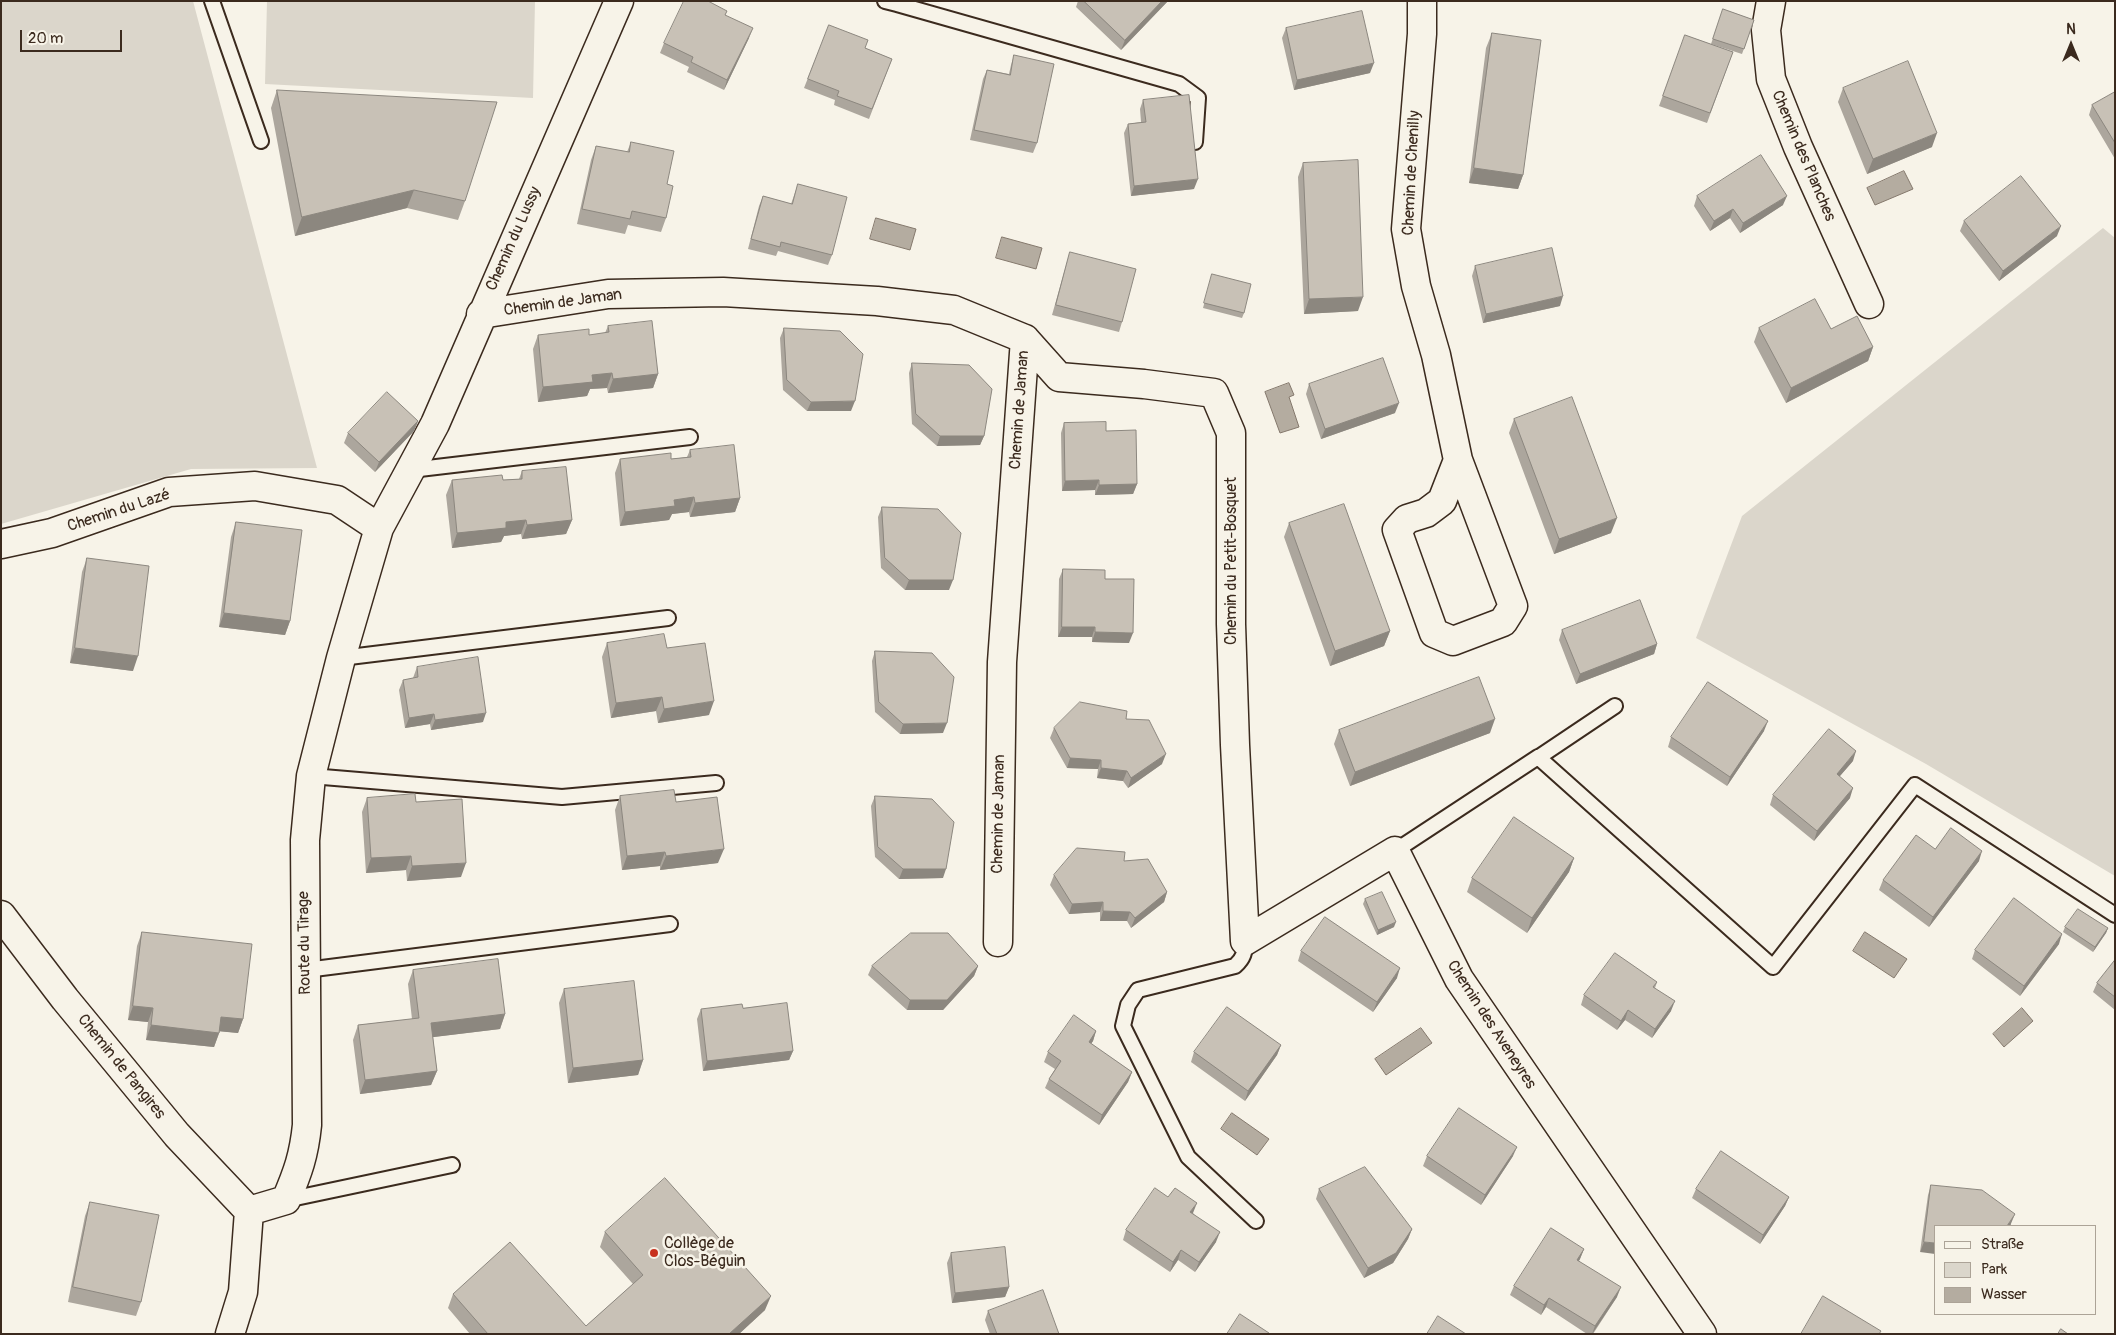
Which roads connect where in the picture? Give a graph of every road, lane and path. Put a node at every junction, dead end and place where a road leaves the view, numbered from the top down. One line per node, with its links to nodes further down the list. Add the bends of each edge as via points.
1 (212, 1): 6 (lane)
2 (619, 1): 9 (street, Chemin du Lussy)
3 (1422, 1): 12 (street, Chemin de Chenilly, via 1406,229 1416,286 1436,355)
4 (1771, 1): 8 (street, Chemin des Planches, via 1766,30 1771,79 1798,148)
5 (893, 2): 7 (lane, via 1179,84 1198,98)
6 (261, 141)
7 (1195, 142)
8 (1869, 304)
9 (481, 314): 10 (street, Chemin de Jaman, via 608,294 723,292 877,301 954,310); 13 (street, Chemin du Lussy)
10 (1025, 339): 26 (street, Chemin du Petit-Bosquet, via 1059,377 1214,393 1231,433 1231,624); 27 (street, Chemin de Jaman, via 1002,662)
11 (690, 437): 13 (lane)
12 (1458, 460): 12 (street, Chemin de Chenilly, via 1513,606 1503,622 1454,641 1434,633 1397,530 1407,519 1426,513 1442,501)
13 (412, 470): 14 (street, Chemin du Lussy)
14 (379, 528): 15 (street, Chemin du Lazé, via 336,500 255,486 169,492 52,533); 17 (street, Route du Tirage)
15 (1, 544)
16 (668, 618): 17 (lane)
17 (341, 658): 20 (street, Route du Tirage)
18 (1615, 706): 19 (lane)
19 (1536, 759): 22 (lane); 24 (lane, via 1773,967 1915,785)
20 (312, 776): 21 (lane, via 562,797); 28 (street, Route du Tirage, via 305,850)
21 (716, 783)
22 (1396, 851): 26 (street); 34 (street, Chemin des Aveneyres, via 1459,979)
23 (1, 914): 31 (street, Chemin de Pangires, via 65,999 177,1135)
24 (2115, 915)
25 (670, 924): 28 (lane)
26 (1244, 941): 32 (lane, via 1242,960 1235,966 1138,990 1128,1005 1123,1026 1188,1157)
27 (998, 942)
28 (306, 970): 30 (street, Route du Tirage, via 307,1125 300,1168)
29 (452, 1165): 30 (lane)
30 (286, 1200): 31 (street)
31 (249, 1211): 33 (street, via 243,1292)
32 (1256, 1221)
33 (230, 1334)
34 (1702, 1334)

